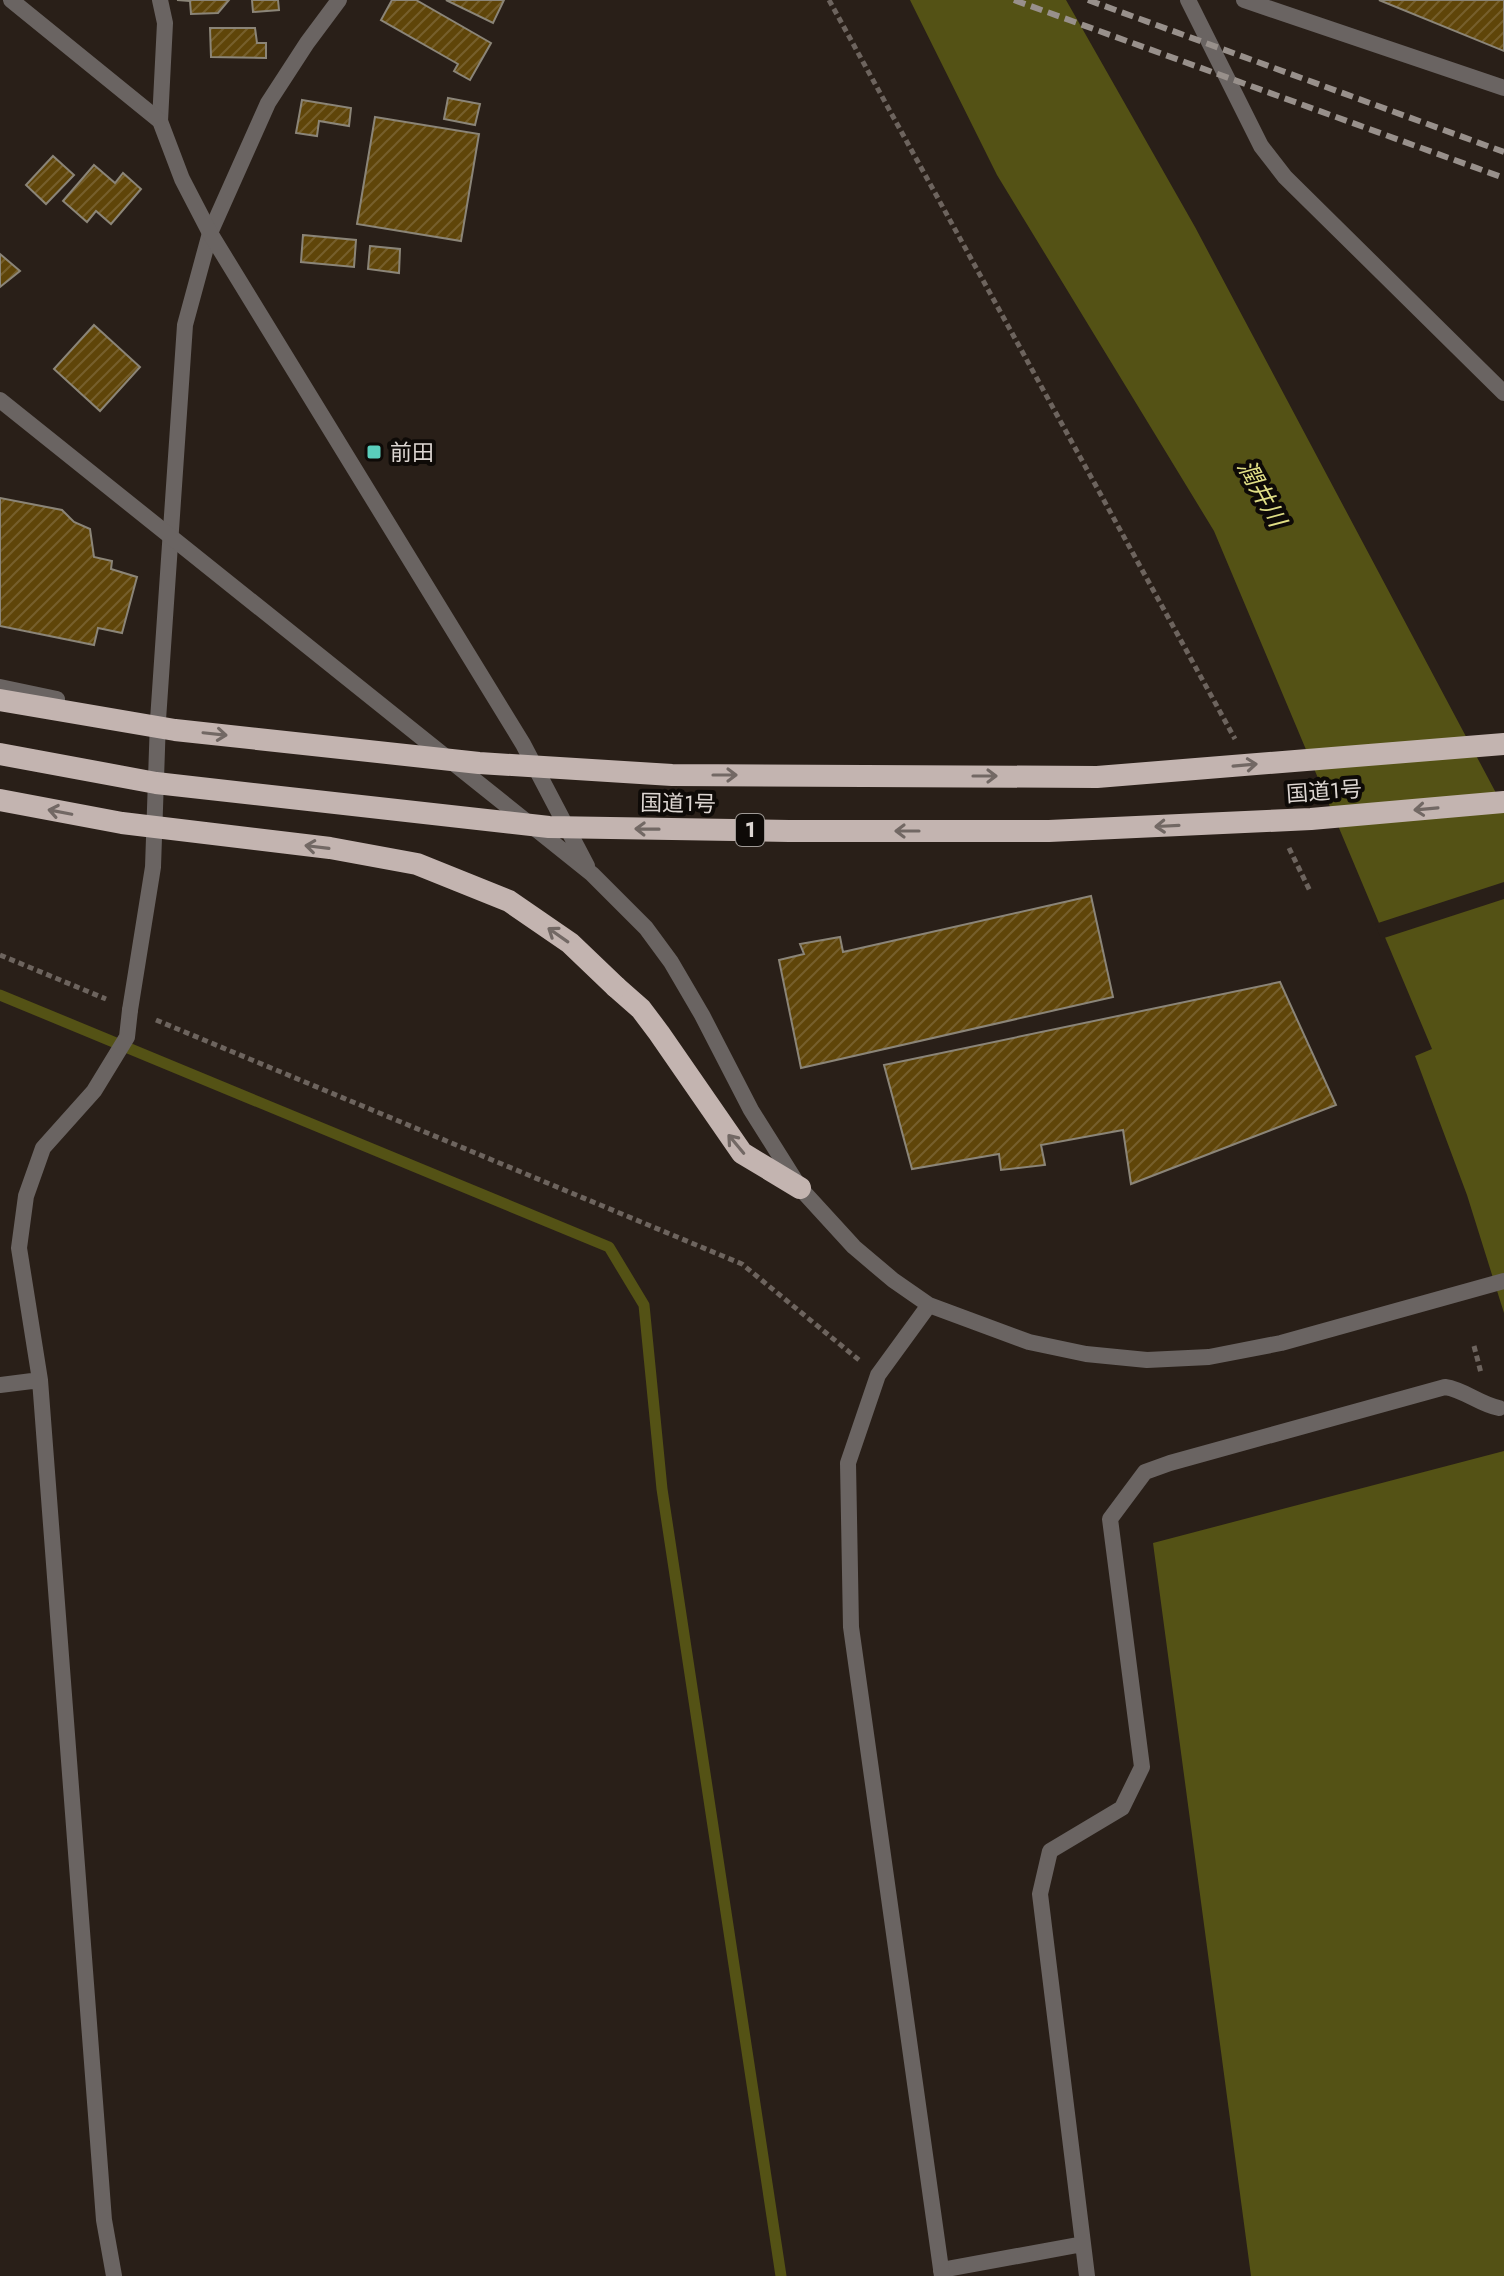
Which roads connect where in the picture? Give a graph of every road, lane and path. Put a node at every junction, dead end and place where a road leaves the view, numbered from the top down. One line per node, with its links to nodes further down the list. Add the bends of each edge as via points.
1 (11, 0): 8 (street)
2 (160, 0): 8 (street, via 165,23)
3 (339, 0): 9 (street, via 268,103)
4 (829, 0): 17 (path)
5 (1188, 0): 10 (street, via 1261,146 1285,177)
6 (1244, 0): 7 (street)
7 (1504, 88)
8 (160, 121): 9 (street)
9 (210, 233): 12 (street, via 185,325); 22 (street, via 523,744)
10 (1504, 393)
11 (0, 400): 12 (street)
12 (170, 536): 15 (street); 22 (street)
13 (0, 687): 15 (street)
14 (0, 700): 16 (highway, 国道1号, one-way to 16, bridge, via 190,731 479,763 672,775 1097,777)
15 (158, 720): 25 (street, via 153,867)
16 (1504, 744)
17 (1240, 749)
18 (0, 754): 20 (highway, 国道1号 / 1, one-way to 18, bridge, via 1311,819 1049,831 549,827 156,783)
19 (0, 800): 26 (highway, one-way to 19, bridge, via 742,1153 641,1009 570,943 509,901 417,864 122,823)
20 (1504, 802)
21 (1282, 834): 23 (path)
22 (592, 874): 26 (street, via 646,928 671,962)
23 (1310, 891)
24 (0, 955): 25 (path)
25 (130, 1010): 30 (path, via 742,1264); 31 (street, via 127,1037 94,1091 43,1148 26,1196 19,1248)
26 (800, 1188): 28 (street, via 854,1247)
27 (1504, 1281): 28 (street, via 1281,1343 1209,1357 1147,1360 1029,1342)
28 (929, 1305): 30 (street)
29 (1474, 1346): 32 (path)
30 (878, 1375): 36 (street, via 848,1463 851,1627)
31 (40, 1380): 33 (street); 37 (street, via 104,2220)
32 (1483, 1381)
33 (0, 1385)
34 (1499, 1408): 35 (street, via 1445,1387 1170,1463 1145,1472 1110,1519 1142,1767 1122,1808 1050,1851 1040,1894)
35 (1083, 2244): 36 (street); 38 (street)
36 (941, 2273)
37 (114, 2276)
38 (1087, 2276)

